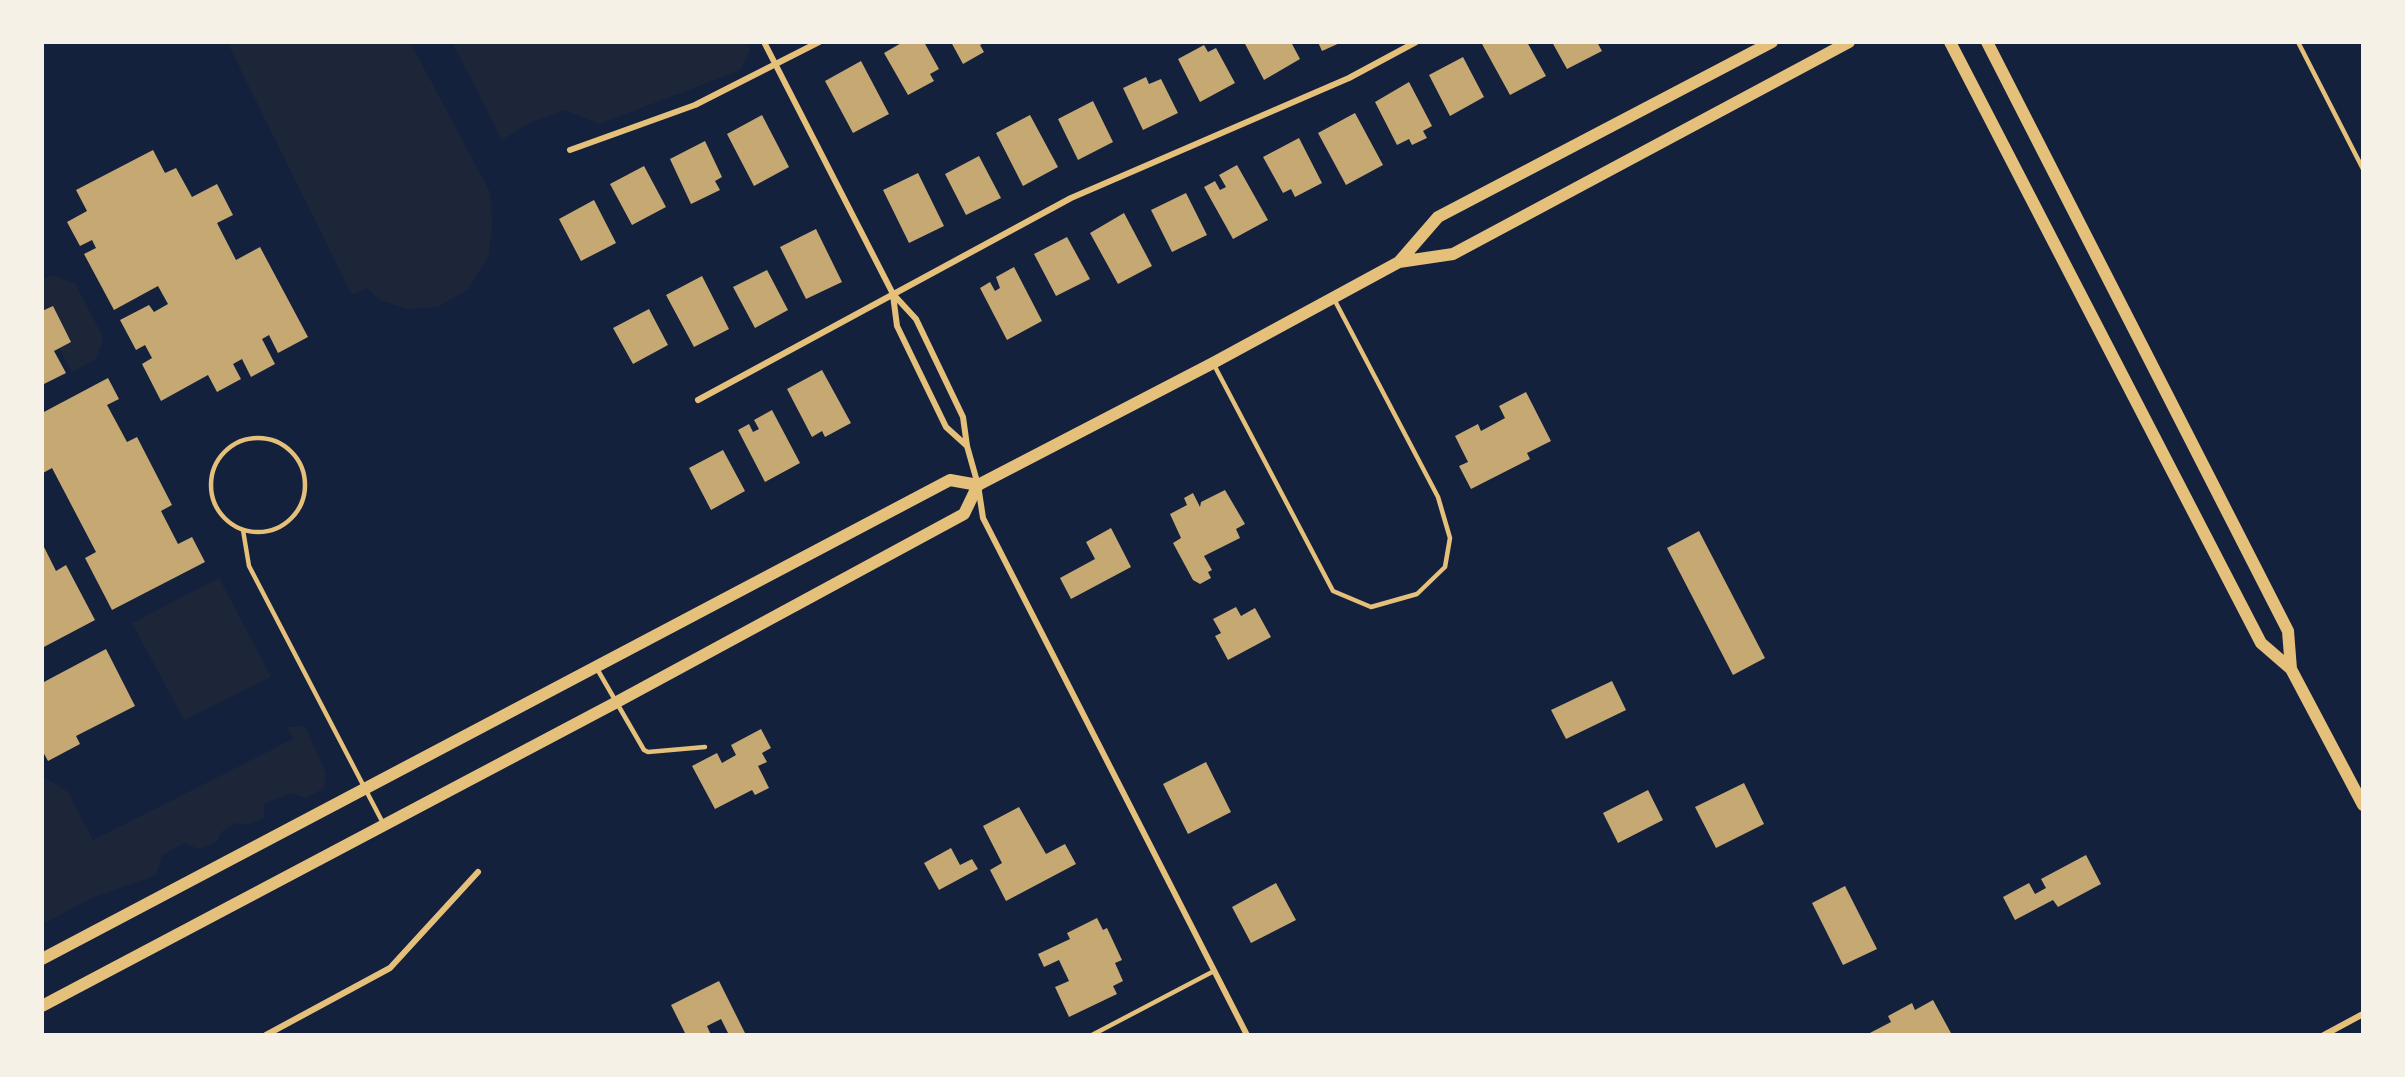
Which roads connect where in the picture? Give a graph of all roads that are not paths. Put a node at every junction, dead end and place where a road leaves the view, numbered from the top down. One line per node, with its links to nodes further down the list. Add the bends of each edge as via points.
1 (764, 42): 9 (street)
2 (819, 42): 9 (street)
3 (1416, 42): 13 (street, via 1349,78 1071,198)
4 (1772, 42): 12 (main road, via 1438,218)
5 (1849, 42): 12 (main road, via 1453,255)
6 (1950, 42): 21 (main road, via 2261,643)
7 (1987, 42): 21 (main road, via 2288,631)
8 (2298, 42): 11 (lane)
9 (775, 64): 10 (street, via 695,105); 13 (street)
10 (570, 150)
11 (2363, 169)
12 (1399, 262): 14 (main road)
13 (893, 294): 16 (street); 17 (street, via 916,319 963,417); 17 (street, via 897,326 946,427)
14 (1334, 298): 15 (main road); 15 (lane, via 1438,497 1450,538 1445,567 1417,594 1371,607 1333,591)
15 (1213, 363): 18 (main road)
16 (698, 400)
17 (967, 446): 18 (street)
18 (978, 485): 20 (main road, via 950,480); 22 (main road, via 964,514); 29 (street, via 983,518)
19 (243, 530): 19 (lane, via 274,529 292,516 304,496 302,466 294,453 267,438 236,442 224,452 213,473 212,496 218,511); 24 (lane, via 249,567)
20 (596, 667): 22 (lane); 24 (main road)
21 (2291, 669): 25 (main road)
22 (615, 703): 23 (lane, via 648,752); 26 (main road)
23 (705, 747)
24 (364, 789): 26 (lane); 28 (main road)
25 (2363, 805)
26 (384, 825): 30 (main road)
27 (478, 872): 32 (street, via 390,968)
28 (42, 959)
29 (1214, 971): 33 (lane); 34 (street)
30 (42, 1006)
31 (2363, 1014): 35 (street)
32 (266, 1035)
33 (1092, 1035)
34 (1247, 1035)
35 (2324, 1035)

